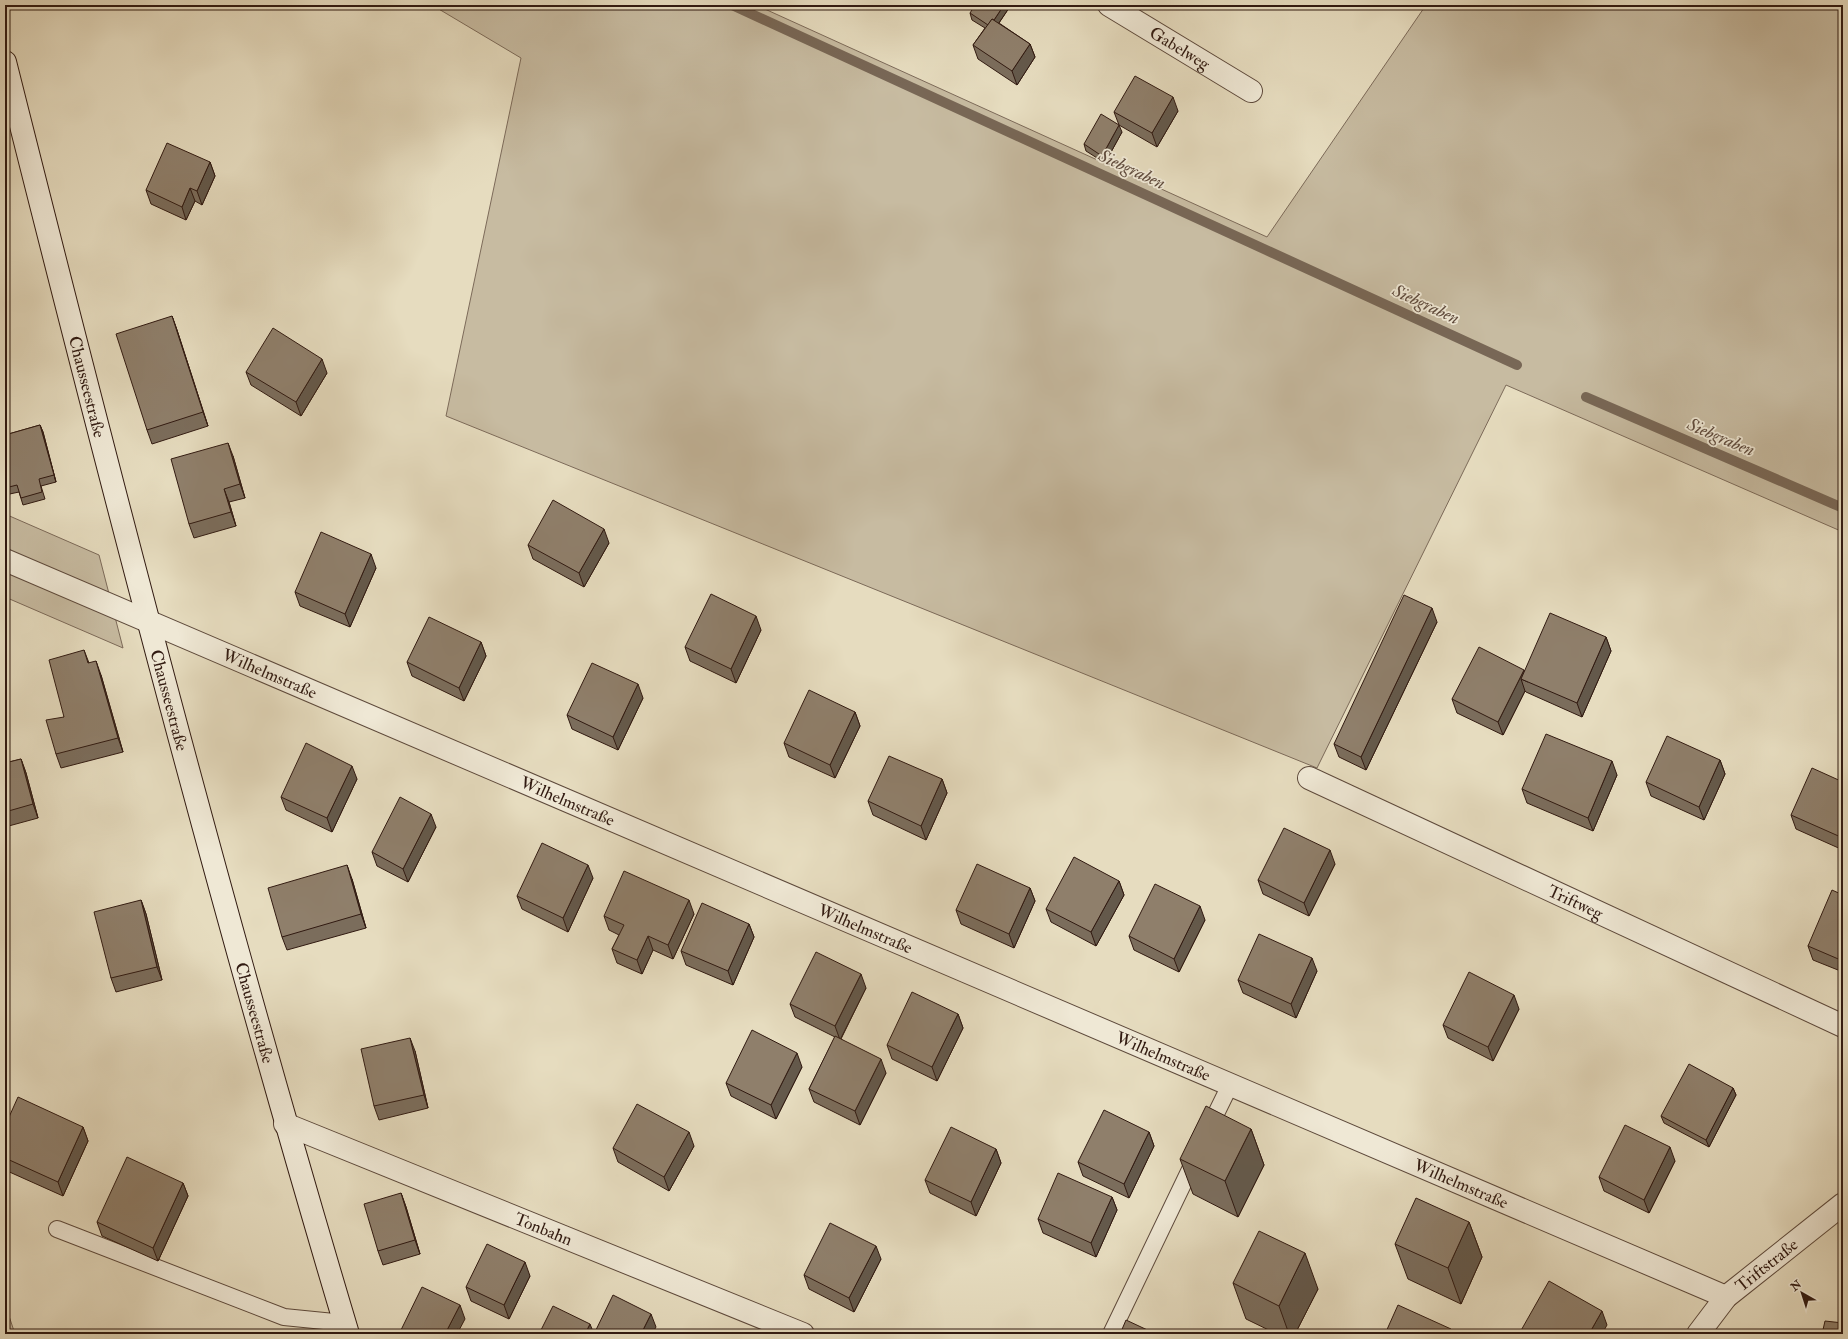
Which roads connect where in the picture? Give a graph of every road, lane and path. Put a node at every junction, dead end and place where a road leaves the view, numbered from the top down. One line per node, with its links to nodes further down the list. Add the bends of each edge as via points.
1 (1109, 5): 3 (street, Gabelweg)
2 (5, 62): 5 (street, Chausseestraße)
3 (1251, 91)
4 (5, 560): 5 (street, Wilhelmstraße)
5 (148, 622): 8 (street, Wilhelmstraße); 9 (street, Chausseestraße)
6 (1309, 778): 7 (street, Triftweg)
7 (1843, 1026)
8 (1230, 1085): 12 (street, Wilhelmstraße); 15 (lane)
9 (285, 1124): 13 (street, Chausseestraße); 14 (street, Tonbahn)
10 (1843, 1204): 12 (street, Triftstraße)
11 (57, 1229): 13 (lane, via 284,1317)
12 (1726, 1297): 16 (street, Triftstraße)
13 (346, 1328)
14 (803, 1334)
15 (1111, 1334)
16 (1698, 1334)

